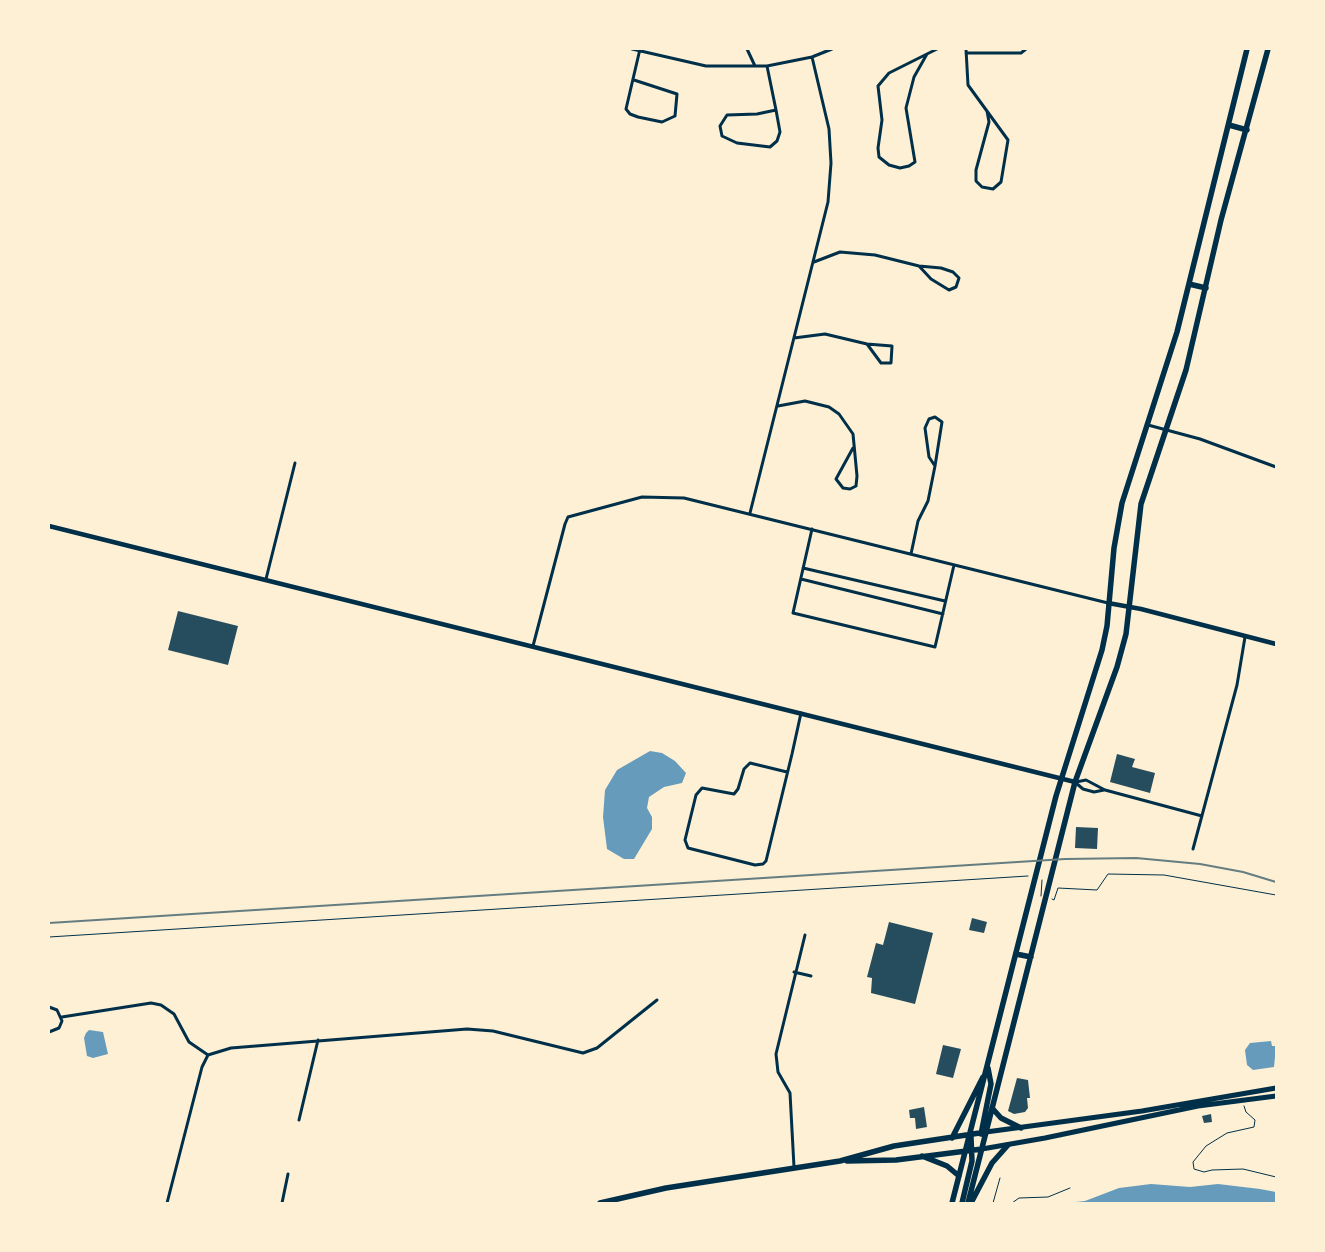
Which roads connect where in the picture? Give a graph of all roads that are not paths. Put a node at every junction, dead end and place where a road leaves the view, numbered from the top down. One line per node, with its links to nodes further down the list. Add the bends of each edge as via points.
1 (632, 49): 8 (street)
2 (747, 49): 13 (street)
3 (832, 49): 12 (street)
4 (937, 49): 11 (street)
5 (1026, 49): 10 (street, via 1021,52)
6 (1247, 49): 18 (main road)
7 (1268, 49): 19 (main road)
8 (640, 50): 13 (street, via 706,66); 15 (street)
9 (966, 51): 10 (street); 17 (street, via 968,85)
10 (984, 51)
11 (927, 54): 11 (street, via 889,72 878,86 882,120 879,157 889,165 900,168 916,162 906,108 914,77)
12 (812, 57): 14 (street); 20 (street, via 823,99 831,163 828,202)
13 (755, 66): 14 (street)
14 (767, 66): 16 (street)
15 (634, 80): 15 (street, via 626,109 630,114 662,122 675,116 677,94)
16 (776, 110): 16 (street, via 727,115 720,126 722,136 737,143 770,147 780,132)
17 (987, 111): 17 (street, via 989,122 976,170 976,182 993,189 1001,182 1008,140)
18 (1229, 126): 19 (main road); 22 (main road)
19 (1247, 130): 23 (main road, via 1221,220)
20 (813, 262): 21 (street, via 840,252 875,255); 24 (street)
21 (919, 266): 21 (street, via 931,279 949,290 956,288 959,278 953,272)
22 (1189, 284): 23 (main road); 27 (main road)
23 (1206, 288): 28 (main road, via 1186,370)
24 (794, 338): 25 (street, via 825,334); 26 (street)
25 (867, 344): 25 (street, via 881,363 891,363 892,346)
26 (778, 406): 29 (street, via 805,401 829,407 840,414 853,434); 33 (street)
27 (1148, 425): 28 (street); 42 (main road, via 1122,503)
28 (1164, 430): 32 (street); 43 (main road, via 1141,504)
29 (853, 448): 29 (street, via 836,479 843,488 856,486)
30 (295, 463): 39 (street)
31 (935, 466): 31 (street, via 942,422 935,416 928,419 925,428 929,457); 36 (street)
32 (1276, 467)
33 (750, 514): 35 (street); 47 (street, via 684,498 659,496 642,497 568,517)
34 (49, 526): 39 (street)
35 (812, 529): 36 (street); 38 (street)
36 (911, 554): 37 (street)
37 (954, 565): 41 (street); 42 (street)
38 (803, 568): 40 (street); 41 (street)
39 (266, 579): 47 (street)
40 (801, 579): 44 (street); 44 (street, via 792,613 934,647)
41 (946, 601): 44 (street)
42 (1108, 603): 43 (street); 50 (main road, via 1108,626 1101,656)
43 (1130, 607): 45 (street); 51 (main road, via 1117,667)
44 (943, 614)
45 (1246, 637): 46 (street); 53 (street, via 1237,685)
46 (1276, 644)
47 (533, 646): 48 (street)
48 (801, 713): 49 (street); 50 (street)
49 (787, 772): 49 (street, via 750,763 744,769 734,794 705,787 696,796 685,840 688,848 755,865 763,864)
50 (1061, 779): 51 (street); 56 (main road)
51 (1075, 782): 52 (street, via 1086,780); 52 (street, via 1094,792); 57 (main road)
52 (1105, 790): 53 (street)
53 (1202, 816): 54 (street)
54 (1193, 849)
55 (805, 935): 58 (street)
56 (1016, 954): 57 (main road); 66 (main road)
57 (1031, 957): 69 (main road)
58 (794, 972): 59 (street); 81 (street, via 776,1054 776,1066 790,1093)
59 (811, 976)
60 (656, 1000): 64 (street, via 590,1052 494,1031 467,1029)
61 (49, 1007): 62 (street)
62 (62, 1017): 63 (street, via 59,1028); 65 (street, via 161,1004 174,1014 189,1042)
63 (49, 1032)
64 (318, 1040): 65 (street, via 231,1048); 70 (street)
65 (208, 1055): 84 (street, via 202,1067)
66 (987, 1070): 72 (main road, via 991,1084); 73 (main road); 74 (main road)
67 (1276, 1088): 71 (main road)
68 (1276, 1096): 75 (main road, via 1198,1106)
69 (992, 1108): 71 (main road, via 1001,1118); 72 (main road)
70 (299, 1120)
71 (1021, 1128): 72 (main road)
72 (984, 1133): 73 (main road); 76 (main road)
73 (970, 1135): 74 (main road); 77 (main road); 78 (main road)
74 (952, 1138): 80 (main road, via 894,1146)
75 (1008, 1145): 76 (main road); 89 (main road, via 992,1163)
76 (982, 1149): 78 (main road); 89 (main road)
77 (966, 1150): 78 (main road); 79 (main road); 83 (main road)
78 (973, 1150): 88 (main road)
79 (922, 1156): 80 (main road); 83 (main road, via 947,1166)
80 (840, 1161): 81 (main road)
81 (794, 1167): 86 (main road, via 666,1188)
82 (288, 1174): 85 (street)
83 (959, 1176): 87 (main road)
84 (167, 1203)
85 (282, 1203)
86 (600, 1203)
87 (952, 1203)
88 (962, 1203)
89 (969, 1203)

